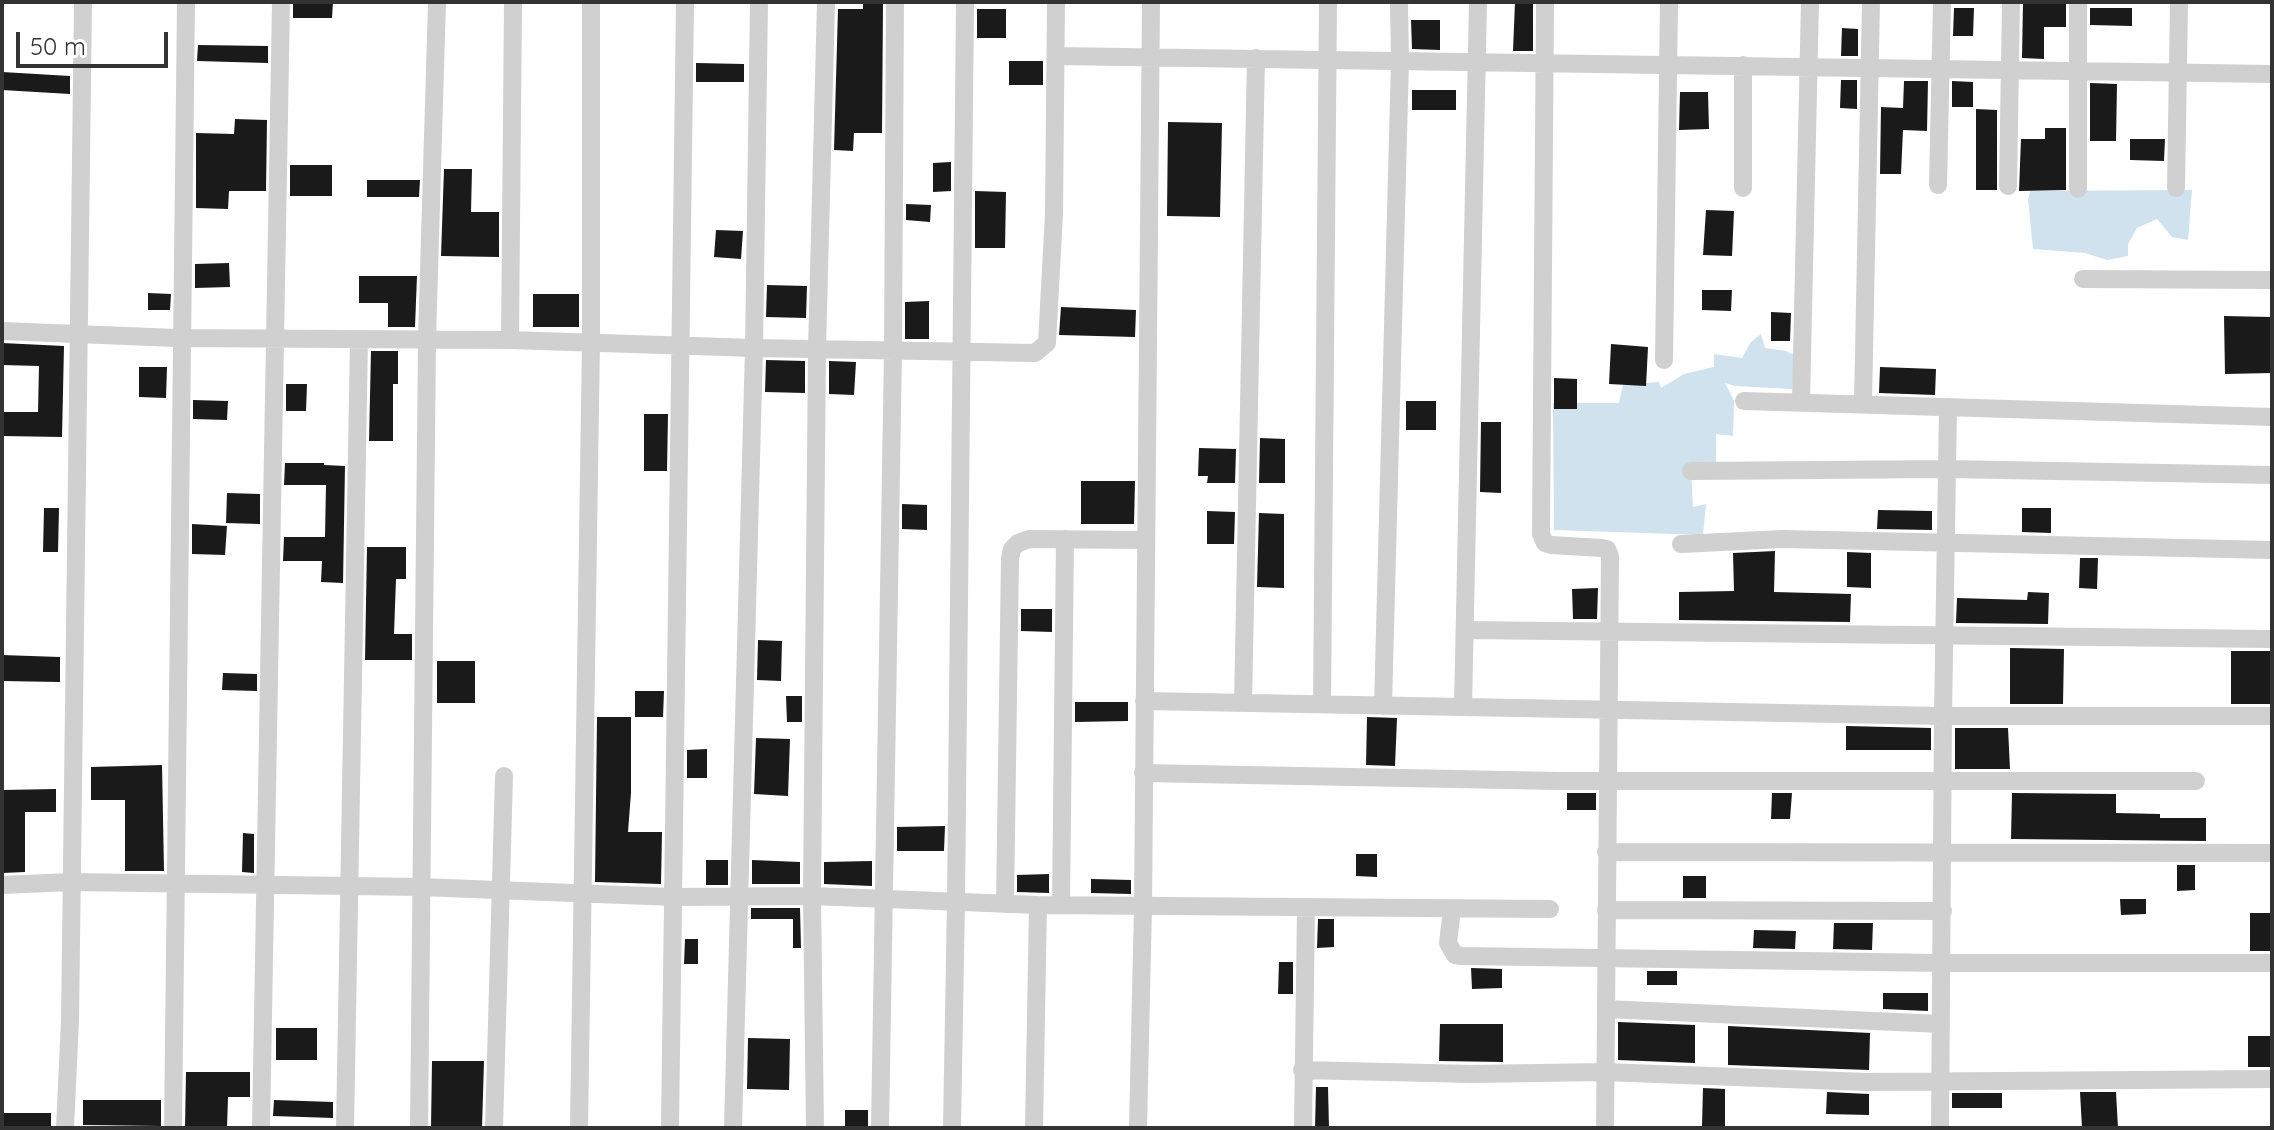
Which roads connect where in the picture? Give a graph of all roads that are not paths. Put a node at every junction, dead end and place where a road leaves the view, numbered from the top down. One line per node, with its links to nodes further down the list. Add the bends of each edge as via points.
1 (83, 2): 49 (street)
2 (186, 2): 50 (street)
3 (281, 2): 51 (street)
4 (437, 2): 53 (street)
5 (513, 2): 54 (street)
6 (591, 2): 55 (street)
7 (685, 2): 56 (street)
8 (759, 2): 57 (street)
9 (826, 2): 58 (street)
10 (895, 2): 59 (street)
11 (965, 2): 60 (street)
12 (1056, 2): 25 (street)
13 (1151, 2): 26 (street)
14 (1328, 2): 28 (street)
15 (1399, 2): 29 (street)
16 (1478, 2): 30 (street)
17 (1545, 2): 31 (street)
18 (1669, 2): 32 (street)
19 (1810, 2): 34 (street)
20 (1871, 2): 35 (street)
21 (1942, 2): 36 (street)
22 (2011, 2): 37 (street)
23 (2078, 2): 38 (street)
24 (2179, 2): 39 (street)
25 (1056, 56): 26 (street); 60 (street, via 1047,343 1035,353)
26 (1150, 57): 27 (street); 71 (street)
27 (1256, 58): 28 (street); 80 (street)
28 (1327, 59): 29 (street); 81 (street)
29 (1400, 60): 30 (street); 82 (street)
30 (1477, 61): 31 (street); 75 (street)
31 (1545, 62): 32 (street); 76 (street, via 1541,534 1551,545 1609,551)
32 (1667, 64): 33 (street); 61 (street)
33 (1743, 65): 34 (street); 43 (street)
34 (1809, 66): 35 (street); 63 (street)
35 (1869, 67): 36 (street); 64 (street)
36 (1940, 68): 37 (street); 41 (street)
37 (2009, 69): 38 (street); 42 (street)
38 (2076, 70): 39 (street); 45 (street)
39 (2178, 72): 40 (street); 44 (street)
40 (2272, 74)
41 (1938, 185)
42 (2008, 186)
43 (1743, 188)
44 (2176, 188)
45 (2078, 189)
46 (2083, 279): 47 (street)
47 (2272, 280)
48 (2, 331): 49 (street)
49 (79, 333): 50 (street); 95 (street)
50 (182, 338): 51 (street); 96 (street)
51 (274, 339): 52 (street); 98 (street)
52 (359, 339): 53 (street); 99 (street)
53 (427, 339): 54 (street); 100 (street)
54 (510, 340): 55 (street)
55 (591, 342): 56 (street); 102 (street)
56 (680, 345): 57 (street); 105 (street)
57 (754, 348): 58 (street); 103 (street)
58 (817, 349): 59 (street); 104 (street)
59 (893, 351): 60 (street); 106 (street)
60 (962, 351): 107 (street)
61 (1664, 360)
62 (1744, 401): 63 (street)
63 (1801, 401): 64 (street)
64 (1863, 403): 65 (street)
65 (1948, 407): 66 (street); 67 (street)
66 (2272, 417)
67 (1947, 469): 68 (street); 69 (street); 72 (street)
68 (1691, 471)
69 (2272, 475)
70 (1065, 539): 71 (street); 108 (street, via 1029,539 1012,549 1010,558); 110 (street)
71 (1146, 540): 79 (street)
72 (1946, 542): 73 (street, via 1782,539); 74 (street); 77 (street)
73 (1681, 544)
74 (2272, 550)
75 (1465, 630): 76 (street); 83 (street)
76 (1609, 632): 77 (street); 84 (street)
77 (1944, 637): 78 (street); 85 (street)
78 (2272, 639)
79 (1144, 701): 80 (street); 87 (street)
80 (1243, 703): 81 (street)
81 (1322, 703): 82 (street)
82 (1383, 706): 83 (street)
83 (1463, 707): 84 (street)
84 (1607, 710): 85 (street); 89 (street)
85 (1943, 716): 86 (street); 91 (street)
86 (2272, 716)
87 (1143, 773): 89 (street); 111 (street)
88 (504, 776): 101 (street)
89 (1607, 781): 91 (street); 92 (street)
90 (2196, 781): 91 (street)
91 (1942, 783): 94 (street)
92 (1606, 852): 94 (street); 115 (street)
93 (2272, 853): 94 (street)
94 (1942, 854): 116 (street)
95 (71, 882): 96 (street); 97 (street); 126 (street)
96 (175, 884): 98 (street); 127 (street)
97 (2, 885)
98 (264, 885): 99 (street); 128 (street)
99 (351, 886): 100 (street); 129 (street)
100 (421, 887): 101 (street); 130 (street)
101 (501, 888): 102 (street); 131 (street)
102 (585, 893): 105 (street); 132 (street)
103 (740, 895): 104 (street); 105 (street); 134 (street)
104 (812, 896): 106 (street); 135 (street)
105 (674, 897): 133 (street)
106 (883, 899): 107 (street); 136 (street)
107 (956, 901): 108 (street); 137 (street)
108 (1005, 904): 109 (street)
109 (1038, 905): 110 (street); 138 (street)
110 (1061, 905): 111 (street)
111 (1143, 906): 112 (street); 139 (street)
112 (1306, 907): 113 (street); 122 (street)
113 (1452, 909): 114 (street); 117 (street, via 1448,943 1455,955)
114 (1550, 909)
115 (1606, 910): 116 (street); 117 (street)
116 (1943, 911): 118 (street)
117 (1605, 958): 118 (street); 120 (street)
118 (1941, 963): 119 (street); 121 (street)
119 (2272, 963)
120 (1606, 1009): 121 (street); 123 (street)
121 (1941, 1024): 125 (street)
122 (1302, 1070): 123 (street); 140 (street)
123 (1605, 1072): 125 (street); 141 (street)
124 (2272, 1079): 125 (street)
125 (1940, 1080): 142 (street)
126 (65, 1128)
127 (173, 1128)
128 (261, 1128)
129 (345, 1128)
130 (419, 1128)
131 (494, 1128)
132 (579, 1128)
133 (670, 1128)
134 (733, 1128)
135 (815, 1128)
136 (880, 1128)
137 (952, 1128)
138 (1034, 1128)
139 (1138, 1128)
140 (1303, 1128)
141 (1605, 1128)
142 (1940, 1128)

